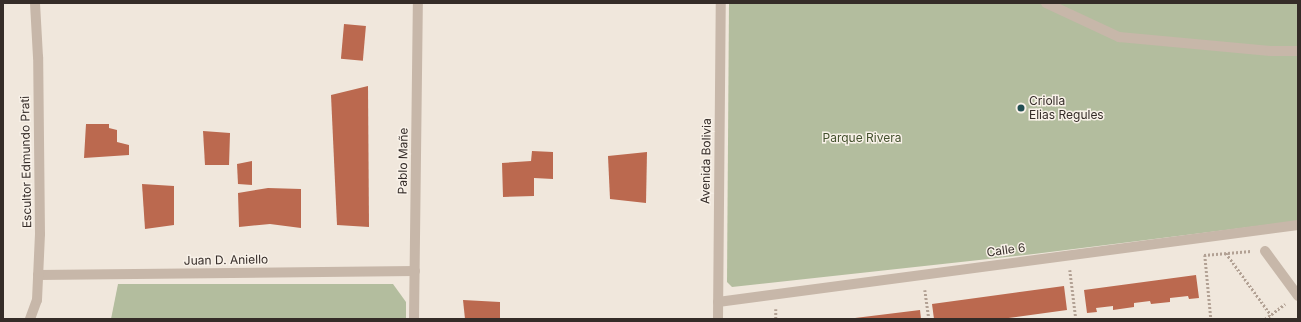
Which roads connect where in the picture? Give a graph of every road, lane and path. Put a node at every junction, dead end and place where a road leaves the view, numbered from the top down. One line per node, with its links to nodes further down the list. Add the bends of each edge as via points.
1 (35, 3): 12 (street, Escultor Edmundo Prati, via 40,234)
2 (418, 3): 11 (street, Pablo Mañe)
3 (720, 3): 15 (street, Avenida Bolivia)
4 (1046, 3): 5 (street, via 1119,37 1270,51)
5 (1298, 51)
6 (1298, 225): 15 (street, Calle 6)
7 (1265, 251): 14 (street)
8 (1226, 253): 16 (path)
9 (1205, 255): 22 (path)
10 (1070, 270): 21 (path)
11 (415, 271): 12 (street, Juan D. Aniello); 18 (street, Pablo Mañe)
12 (38, 275): 17 (street, Escultor Edmundo Prati, via 37,300)
13 (925, 288): 20 (path)
14 (1298, 295): 16 (path)
15 (718, 302): 19 (street, Avenida Bolivia)
16 (1271, 315): 23 (path)
17 (30, 319)
18 (414, 319)
19 (718, 319)
20 (929, 319)
21 (1076, 319)
22 (1211, 319)
23 (1265, 319)

